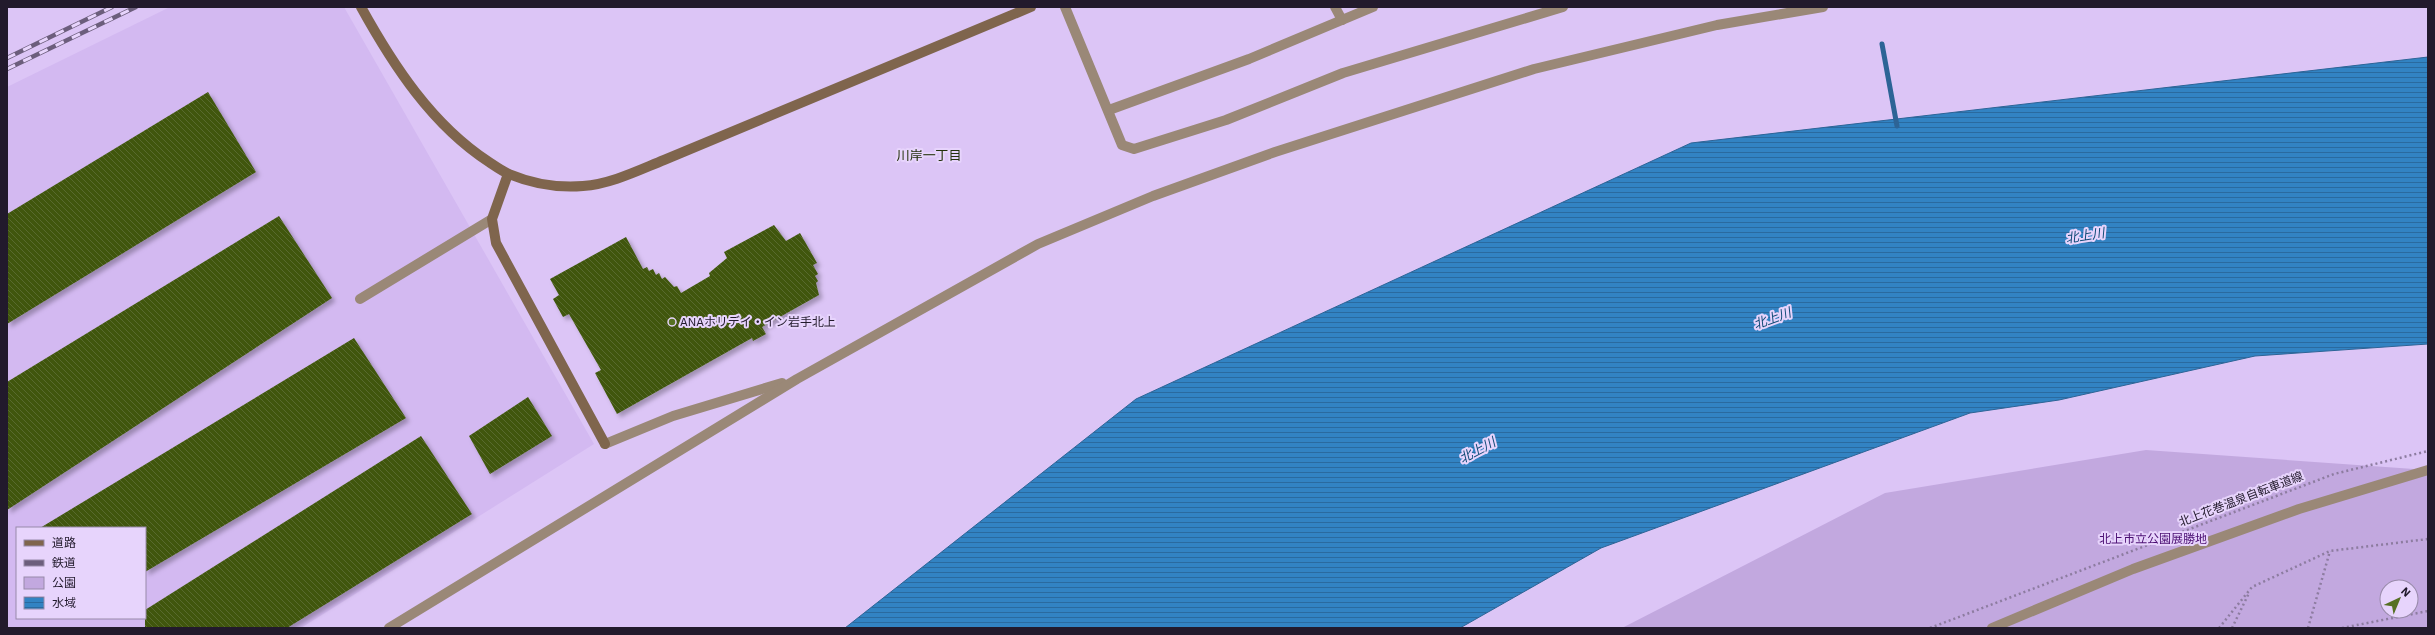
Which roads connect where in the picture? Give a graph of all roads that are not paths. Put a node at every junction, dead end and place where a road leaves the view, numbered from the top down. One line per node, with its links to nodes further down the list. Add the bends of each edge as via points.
1 (361, 7): 10 (street, via 384,49 433,114 468,148)
2 (1031, 7): 10 (street, via 624,176 577,186 546,185)
3 (1065, 7): 9 (street)
4 (1336, 7): 8 (street)
5 (1372, 7): 8 (street)
6 (1563, 7): 9 (street, via 1343,73 1226,120 1134,149 1122,145)
7 (1823, 7): 13 (street, via 1700,29 1534,69 1275,152 1153,196 1038,244)
8 (1342, 20): 9 (street, via 1249,60)
9 (1109, 110)
10 (508, 174): 11 (street)
11 (492, 218): 12 (street); 13 (street, via 496,242 605,444 673,416)
12 (360, 300)
13 (797, 379): 15 (street)
14 (2428, 470): 16 (street, via 2299,509 2133,570)
15 (389, 628)
16 (1992, 628)

